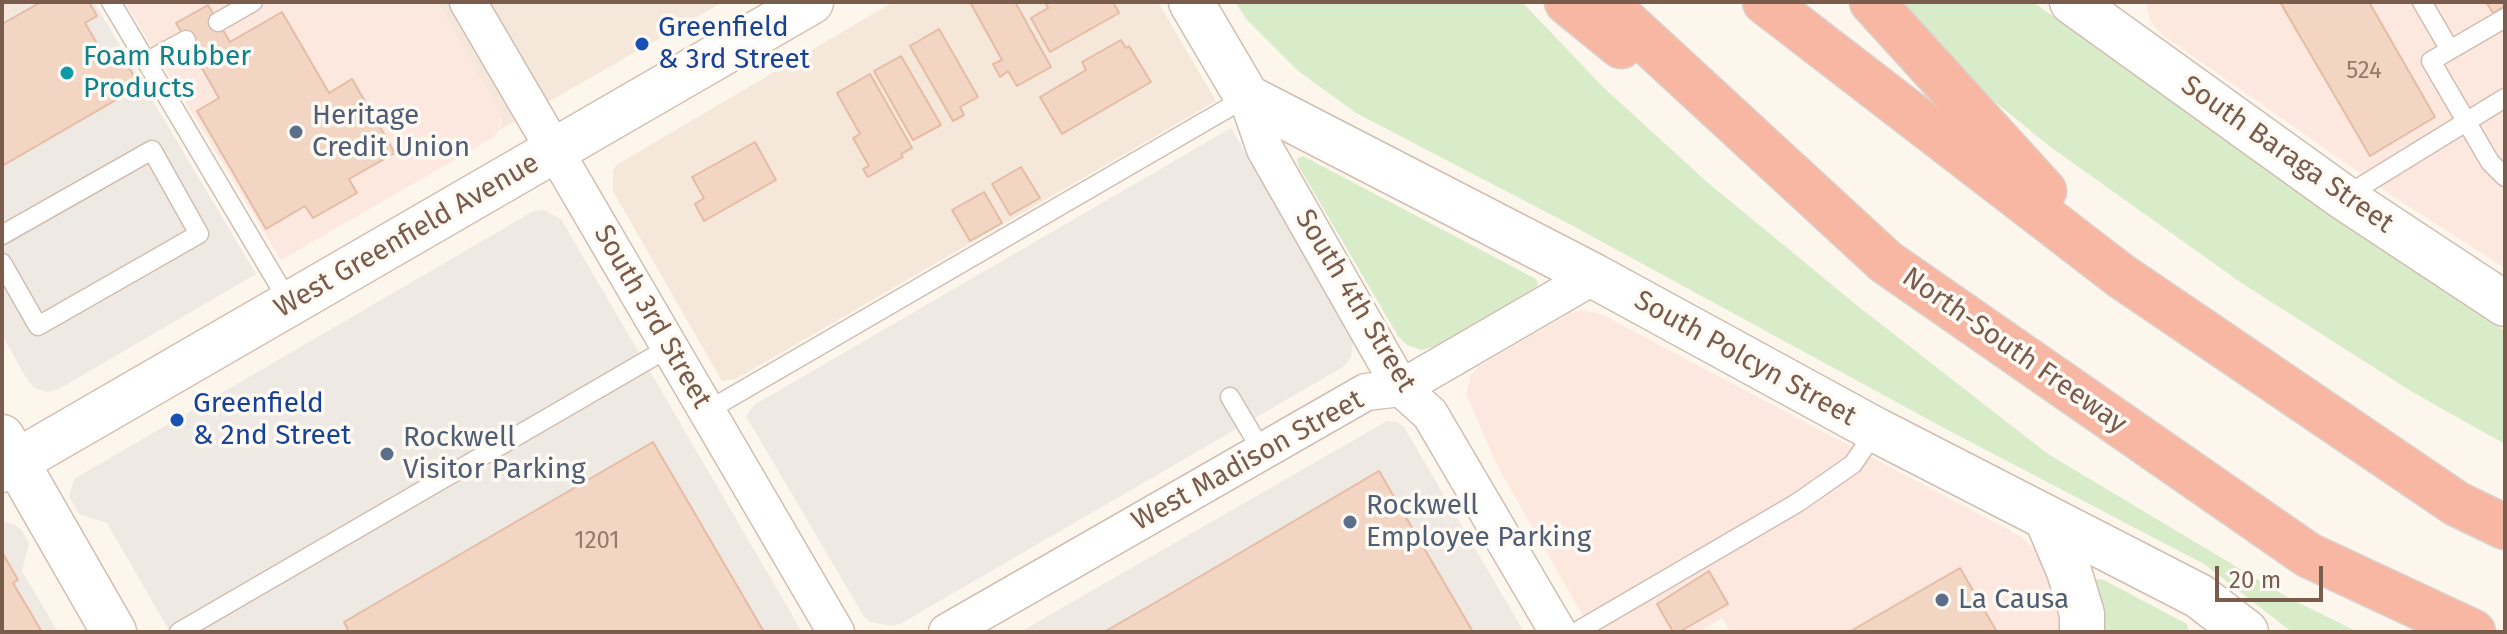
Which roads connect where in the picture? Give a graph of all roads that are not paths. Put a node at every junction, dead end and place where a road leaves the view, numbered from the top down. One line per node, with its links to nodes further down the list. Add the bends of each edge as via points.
1 (111, 2): 16 (lane)
2 (253, 2): 13 (lane)
3 (468, 2): 20 (street, South 3rd Street)
4 (811, 2): 20 (street, West Greenfield Avenue)
5 (1191, 2): 17 (street, South 4th Street)
6 (1567, 2): 24 (highway)
7 (1604, 2): 24 (highway, North-South Freeway)
8 (1765, 2): 27 (highway)
9 (1872, 2): 27 (highway)
10 (2072, 2): 22 (street, South Baraga Street)
11 (2422, 2): 15 (lane)
12 (2505, 18): 15 (lane)
13 (218, 22)
14 (186, 40): 16 (lane)
15 (2450, 50): 19 (lane, via 2431,61)
16 (146, 62): 29 (lane)
17 (1247, 97): 26 (street, South Polcyn Street); 32 (street, South 4th Street, via 1265,149); 34 (lane)
18 (2505, 98): 19 (lane)
19 (2467, 122): 21 (lane); 22 (lane)
20 (555, 150): 29 (street, West Greenfield Avenue); 31 (street, South 3rd Street)
21 (2505, 177)
22 (2343, 197): 30 (street, South Baraga Street)
23 (2, 235): 28 (lane, via 152,150 199,234 38,326)
24 (1886, 262): 48 (highway, North-South Freeway, via 2308,555)
25 (2, 263): 28 (lane)
26 (1594, 276): 32 (street, West Madison Street); 35 (street, South Polcyn Street)
27 (2121, 276): 39 (highway, via 2457,504)
28 (9, 292)
29 (290, 304): 37 (street, West Greenfield Avenue)
30 (2505, 304)
31 (670, 347): 34 (street, South 3rd Street); 42 (lane)
32 (1401, 388): 36 (street, West Madison Street, via 1366,392); 45 (street, South 4th Street, via 1430,414)
33 (1230, 397): 36 (lane)
34 (707, 411): 43 (street, South 3rd Street)
35 (1876, 430): 38 (street, South Polcyn Street); 46 (lane, via 1853,464 1797,503)
36 (1262, 451): 44 (street, West Madison Street)
37 (7, 456): 41 (street)
38 (2047, 519): 40 (street, South Polcyn Street, via 2199,596); 47 (street, via 2069,571)
39 (2505, 527)
40 (2239, 630)
41 (114, 632)
42 (179, 632)
43 (836, 632)
44 (947, 632)
45 (1558, 632)
46 (1576, 632)
47 (2082, 632)
48 (2473, 632)

